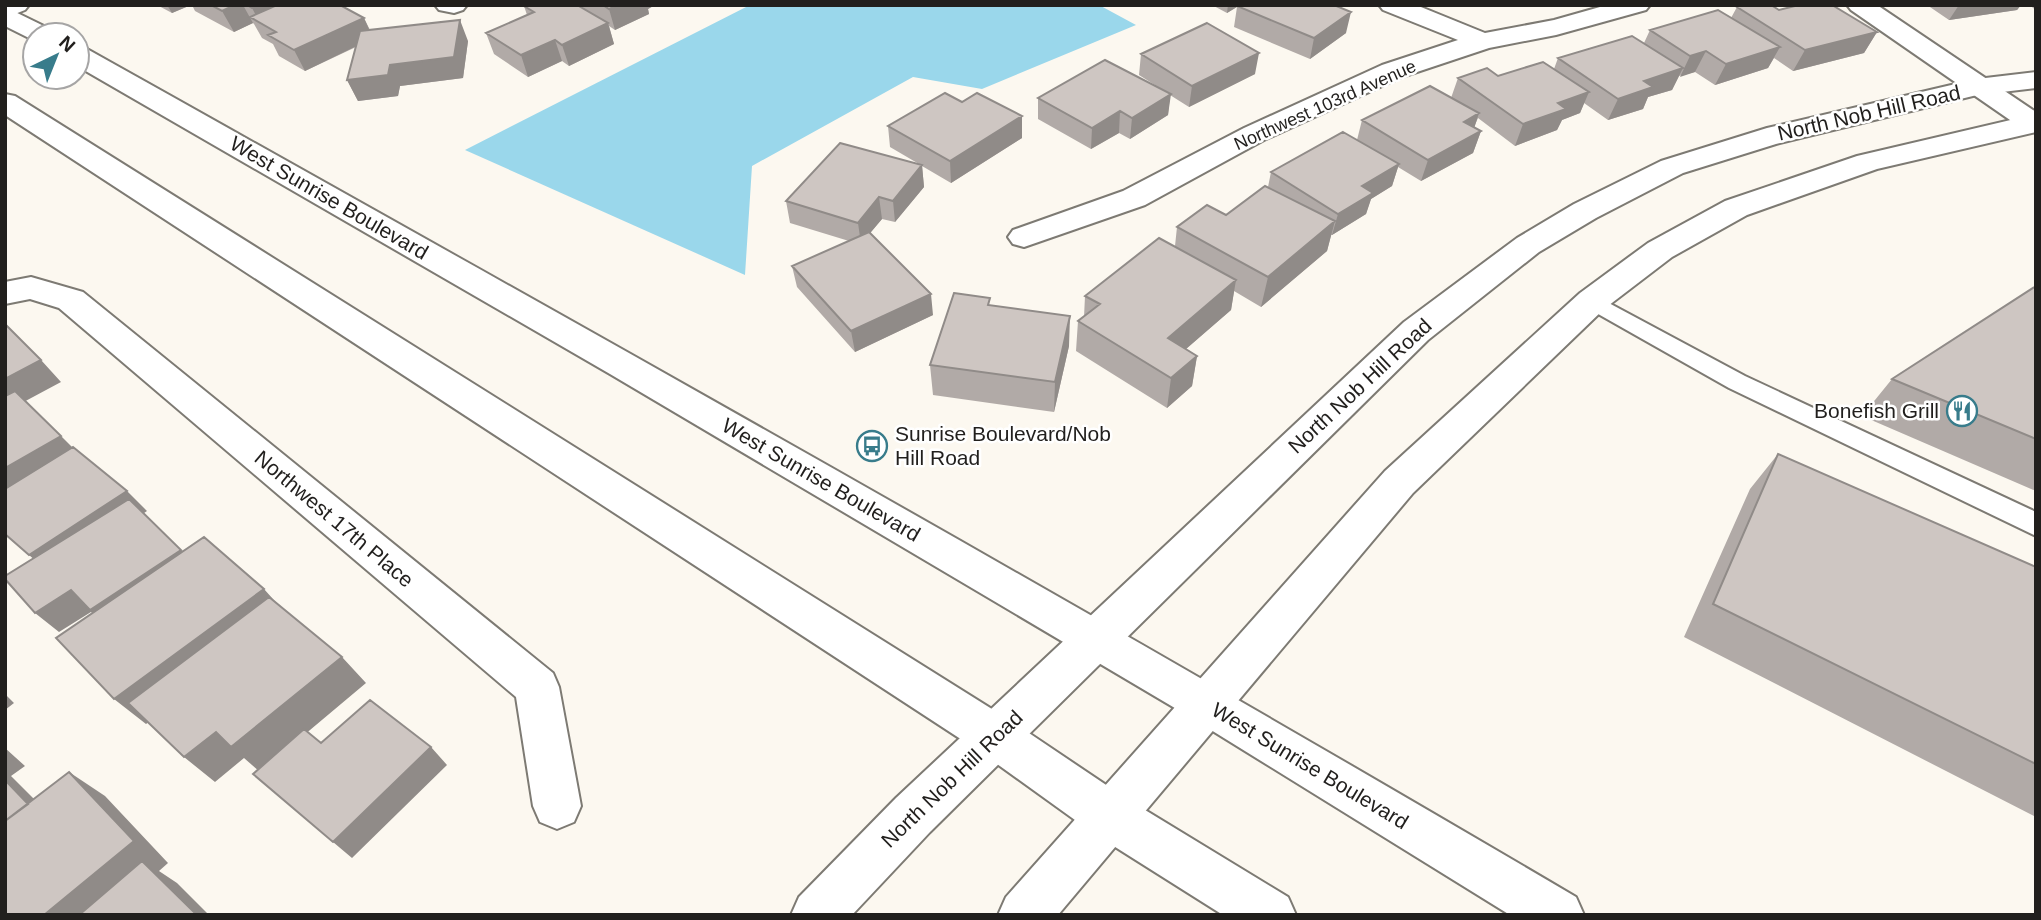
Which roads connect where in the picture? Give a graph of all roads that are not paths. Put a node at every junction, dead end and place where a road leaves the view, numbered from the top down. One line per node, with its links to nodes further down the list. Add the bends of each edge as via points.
1 (16, 5): 5 (main road)
2 (1392, 5): 7 (main road)
3 (1636, 5): 7 (main road, Northwest 103rd Avenue)
4 (1860, 5): 10 (main road)
5 (5, 12): 6 (main road)
6 (21, 22)
7 (1483, 41): 13 (main road, Northwest 103rd Avenue, via 1392,71 1254,134 1134,198)
8 (91, 63): 17 (main road, West Sunrise Boulevard)
9 (2036, 80): 10 (main road, North Nob Hill Road)
10 (1977, 87): 12 (main road); 17 (main road, North Nob Hill Road, via 1766,137 1672,167 1528,245 1416,331)
11 (5, 102): 19 (main road)
12 (2034, 123): 15 (main road, via 1868,162 1736,208 1660,250)
13 (1024, 237)
14 (18, 290): 20 (main road, Northwest 17th Place, via 71,300 537,687)
15 (1592, 301): 16 (lane, via 1737,382); 18 (main road, via 1399,482)
16 (2036, 526)
17 (1095, 639): 18 (main road, West Sunrise Boulevard); 19 (main road, North Nob Hill Road)
18 (1206, 703): 21 (main road); 25 (main road, West Sunrise Boulevard)
19 (995, 736): 21 (main road); 22 (main road, North Nob Hill Road)
20 (557, 806)
21 (1110, 816): 23 (main road); 24 (main road)
22 (817, 915)
23 (1024, 915)
24 (1270, 915)
25 (1558, 915)

